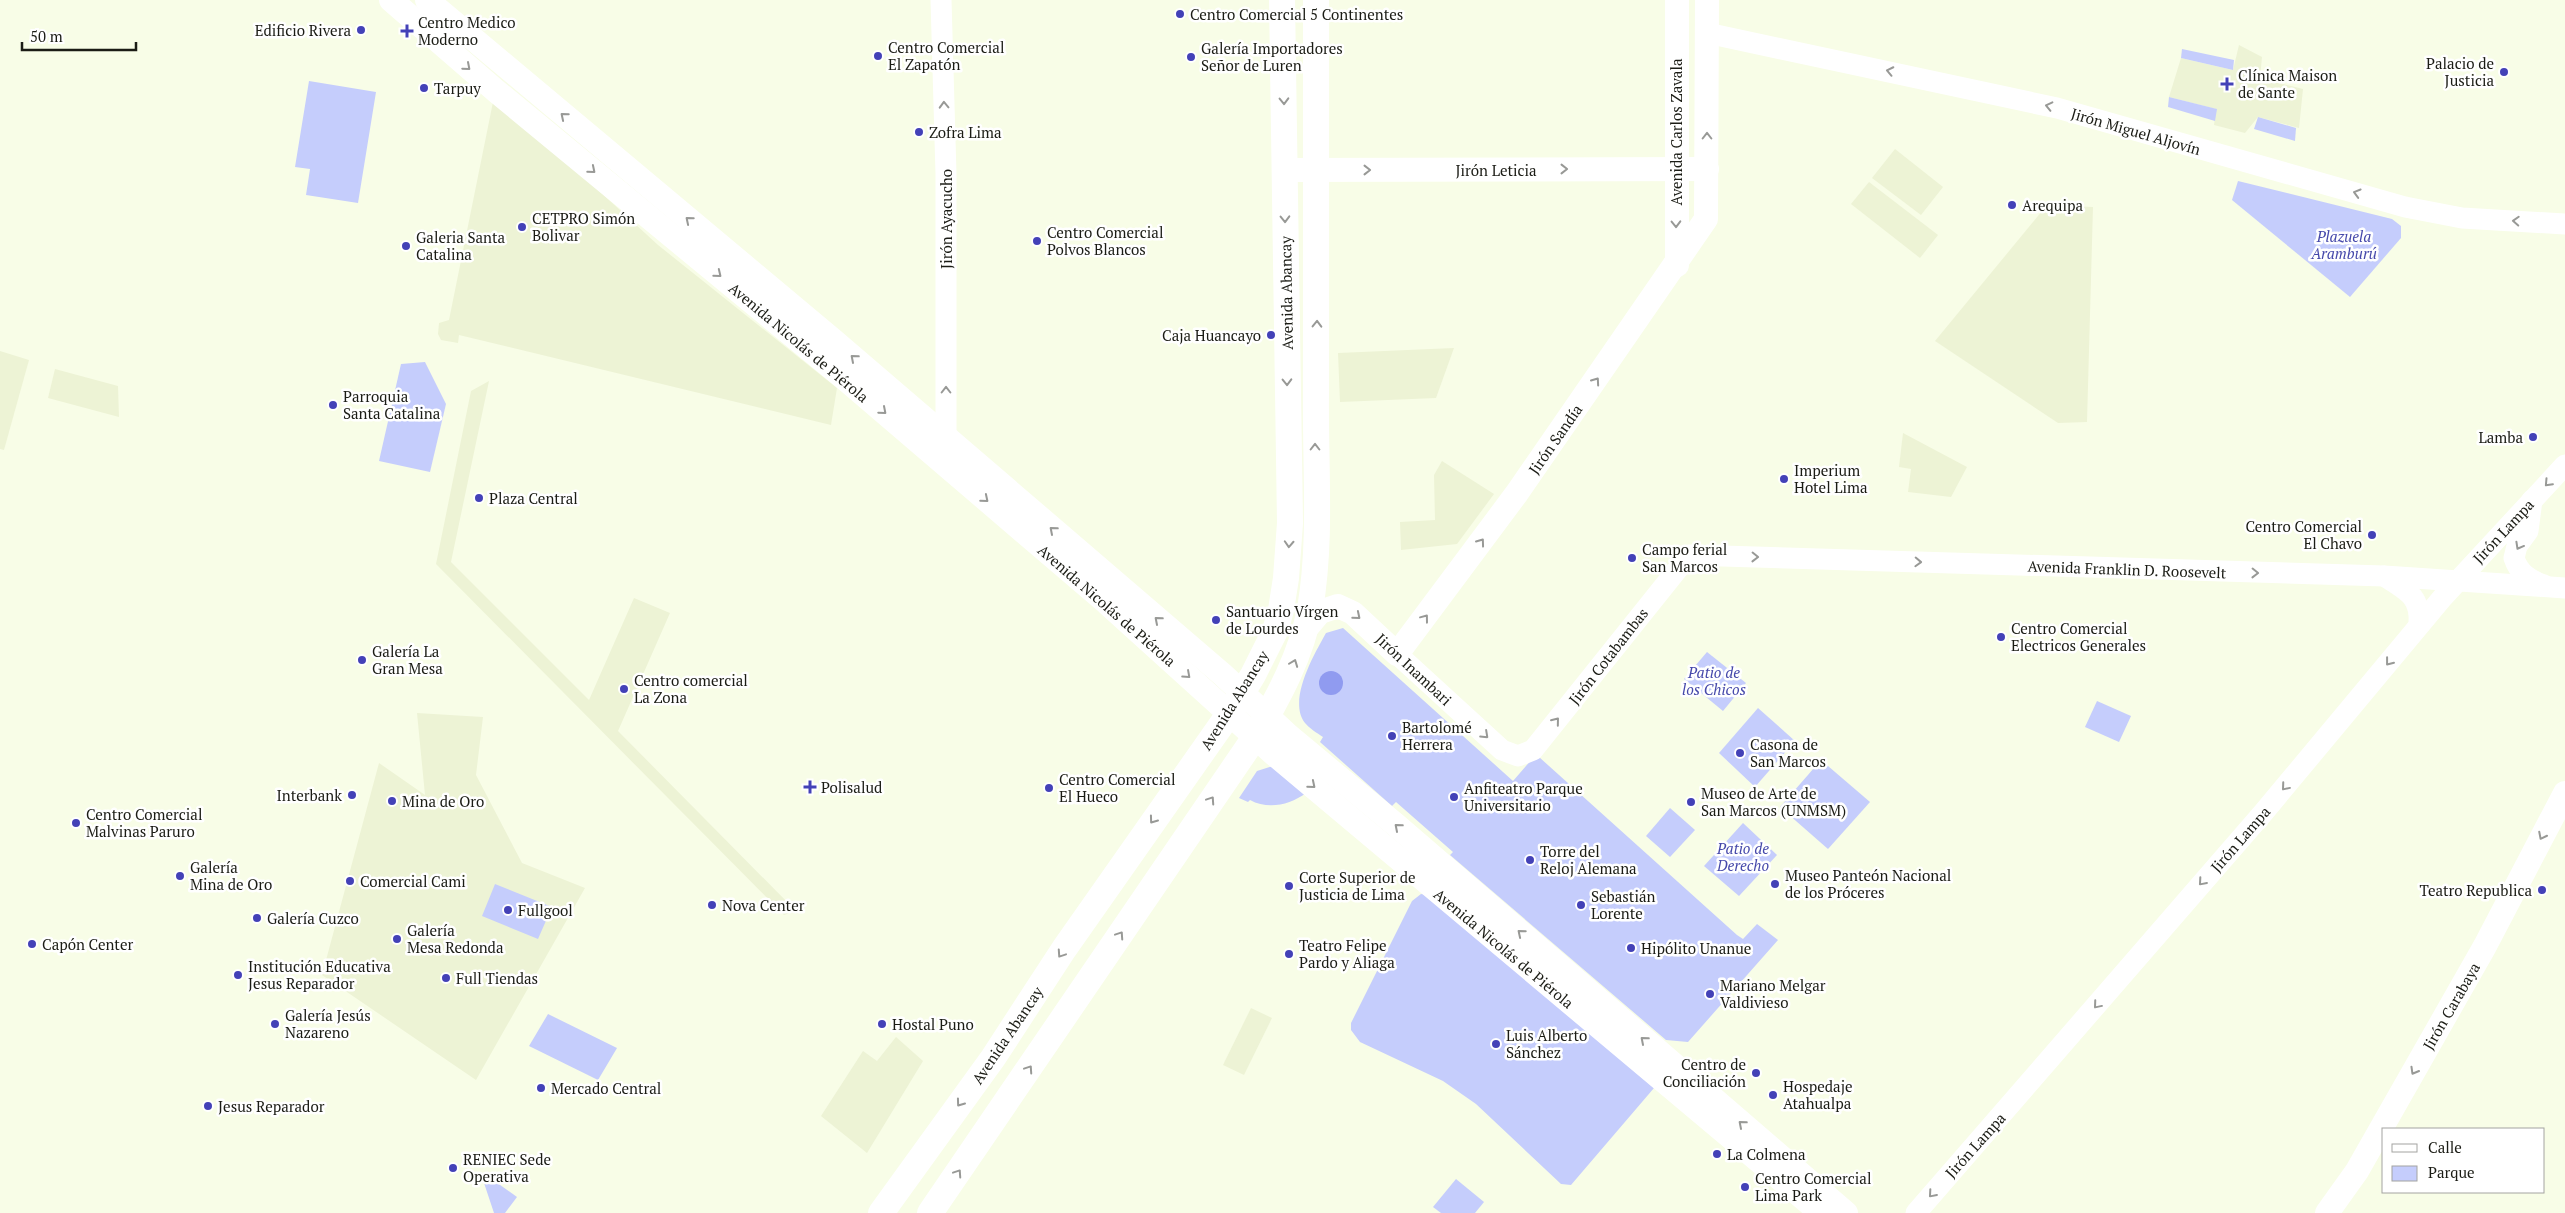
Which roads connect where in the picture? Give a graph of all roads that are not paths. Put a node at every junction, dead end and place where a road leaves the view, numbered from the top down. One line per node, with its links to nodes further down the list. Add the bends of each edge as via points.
1 (391, 0): 26 (main road, Avenida Nicolás de Piérola, one-way to 26, via 496,91 844,378 1107,603)
2 (427, 0): 16 (main road, Avenida Nicolás de Piérola, one-way to 2)
3 (941, 0): 16 (street, Jirón Ayacucho, one-way to 3, via 946,174)
4 (1282, 0): 11 (main road, Avenida Abancay, one-way to 11)
5 (1316, 0): 12 (main road, Avenida Abancay)
6 (1677, 0): 9 (main road, Avenida Carlos Zavala)
7 (1707, 0): 8 (main road, Avenida Carlos Zavala)
8 (1707, 33): 10 (main road, Avenida Carlos Zavala, one-way to 8); 14 (street, Jirón Miguel Aljovín, one-way to 8, via 2462,218 2405,207 2057,108)
9 (1676, 169): 10 (main road, Jirón Leticia); 12 (main road, Jirón Leticia, one-way to 9); 15 (main road, Avenida Carlos Zavala, one-way to 15)
10 (1707, 169): 13 (main road, Avenida Carlos Zavala)
11 (1286, 170): 12 (main road, Jirón Leticia); 26 (main road, Avenida Abancay, one-way to 26, via 1288,560 1275,631)
12 (1318, 170): 24 (main road, Avenida Abancay, one-way to 12, via 1310,608 1316,550)
13 (1706, 220): 15 (main road, Jirón Sandía)
14 (2565, 224)
15 (1677, 265): 25 (main road, Jirón Sandía, one-way to 15, via 1517,493)
16 (946, 438): 26 (main road, Avenida Nicolás de Piérola, one-way to 16)
17 (2565, 465): 18 (street, Jirón Lampa, one-way to 18)
18 (2532, 500): 21 (street, Jirón Lampa); 22 (street, one-way to 22, via 2528,530 2517,546 2514,558 2520,571 2530,580)
19 (1689, 555): 20 (street, Avenida Franklin D. Roosevelt, one-way to 20); 28 (street, Jirón Cotabambas, one-way to 19, via 1533,750)
20 (2384, 576): 21 (street, Avenida Franklin D. Roosevelt); 23 (street, via 2416,601)
21 (2457, 581): 22 (street, Avenida Franklin D. Roosevelt); 23 (street, Jirón Lampa)
22 (2557, 587)
23 (2419, 624): 34 (street, Jirón Lampa, one-way to 34, via 2263,813)
24 (1304, 631): 25 (main road, Jirón Inambari, one-way to 25, via 1320,612 1338,606 1353,613); 27 (main road, Avenida Abancay, one-way to 24, via 1290,674)
25 (1397, 654): 28 (street, Jirón Inambari, one-way to 28, via 1502,750)
26 (1236, 703): 27 (main road, Avenida Nicolás de Piérola); 30 (main road, Avenida Abancay, one-way to 30, via 1125,860 992,1058)
27 (1261, 727): 31 (main road, Avenida Abancay, one-way to 27); 32 (main road, Avenida Nicolás de Piérola, one-way to 32); 33 (main road, Avenida Nicolás de Piérola, one-way to 27)
28 (1525, 755)
29 (2565, 793): 35 (main road, Jirón Carabaya, one-way to 35, via 2480,954 2357,1171)
30 (881, 1213)
31 (930, 1213)
32 (1821, 1213)
33 (1846, 1213)
34 (1916, 1213)
35 (2327, 1213)

